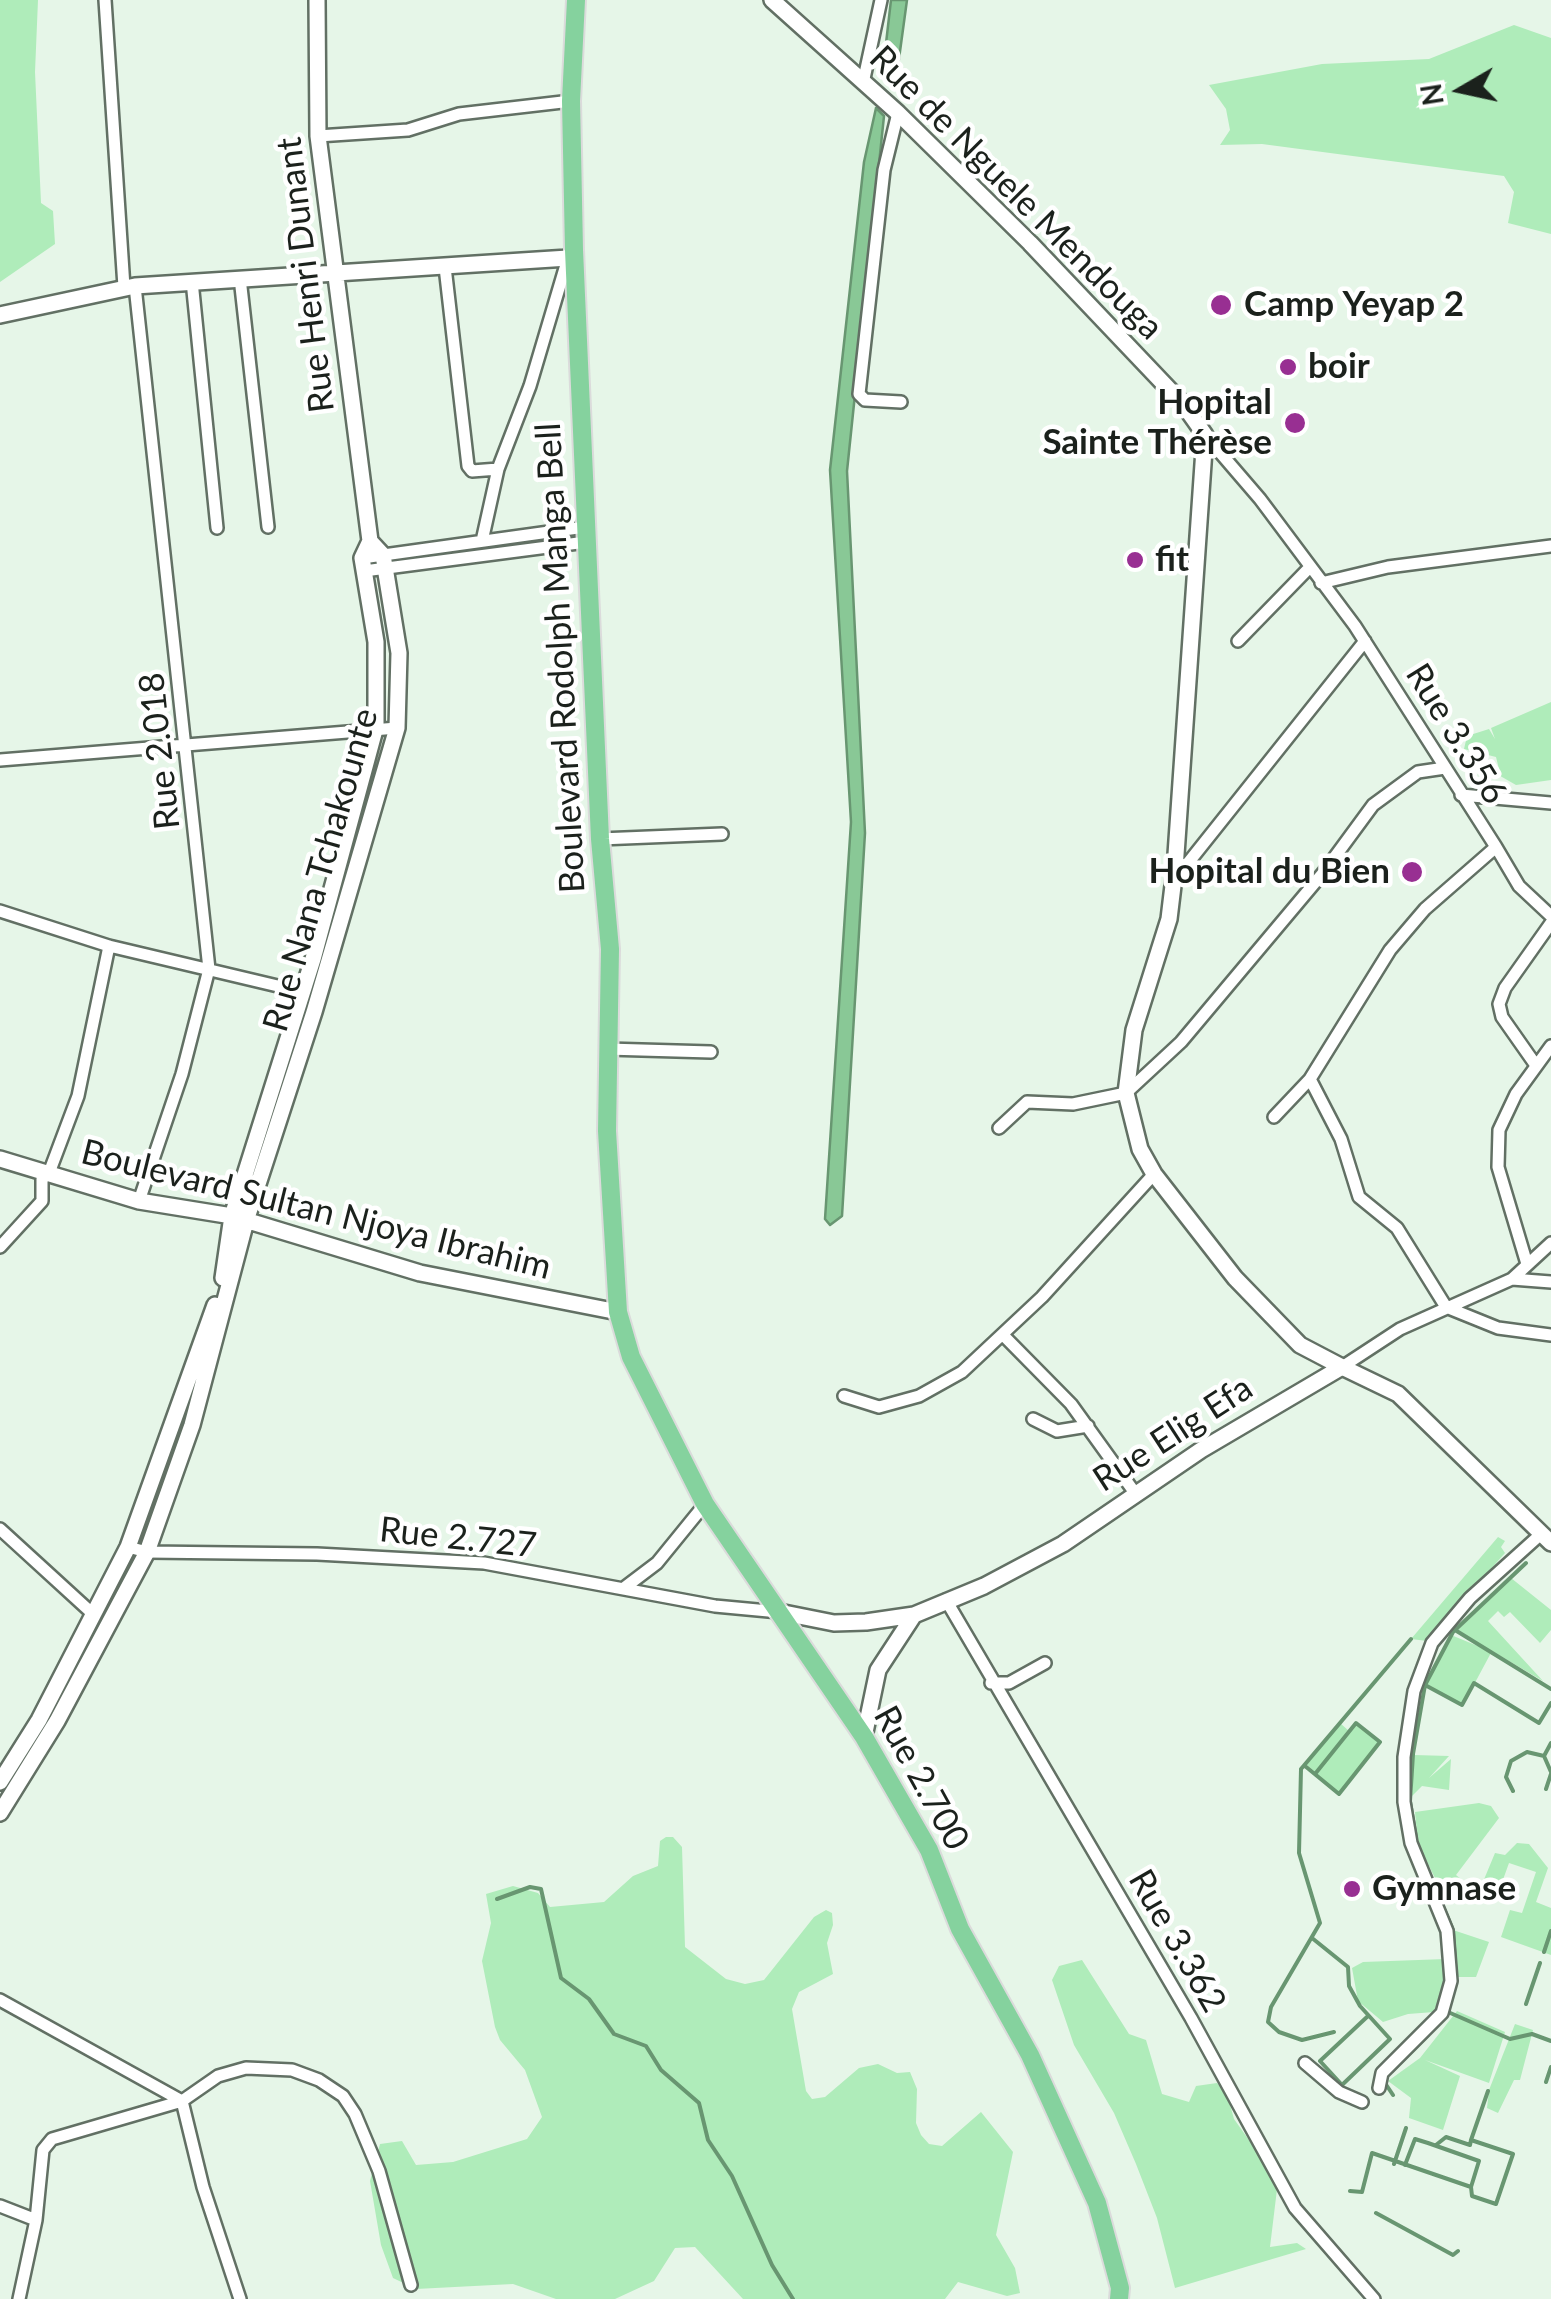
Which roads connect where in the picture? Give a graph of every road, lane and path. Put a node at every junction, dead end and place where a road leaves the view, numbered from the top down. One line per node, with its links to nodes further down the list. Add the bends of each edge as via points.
1 (105, 0): 15 (street, Rue 2.018)
2 (317, 0): 9 (main road, Rue Henri Dunant)
3 (576, 0): 7 (main road, Boulevard Rodolph Manga Bell)
4 (772, 0): 6 (main road, Rue de Nguele Mendouga)
5 (881, 0): 6 (street)
6 (867, 86): 8 (main road, Rue de Nguele Mendouga)
7 (571, 101): 9 (street, via 459,114 408,130); 10 (main road, Boulevard Rodolph Manga Bell)
8 (894, 110): 17 (street, via 859,394); 18 (main road, Rue de Nguele Mendouga, via 1145,363)
9 (318, 136): 12 (main road, Rue Henri Dunant)
10 (571, 254): 11 (main road); 19 (street); 22 (main road, Boulevard Rodolph Manga Bell)
11 (445, 267): 12 (main road); 19 (street, via 468,466 472,472)
12 (334, 272): 13 (main road); 24 (main road, Rue Henri Dunant)
13 (240, 278): 14 (main road); 20 (street)
14 (192, 282): 15 (main road); 21 (street)
15 (130, 286): 16 (main road); 34 (street, Rue 2.018)
16 (0, 315)
17 (901, 402)
18 (1205, 436): 28 (street, Rue 3.356); 42 (main road)
19 (498, 469): 23 (street)
20 (268, 527)
21 (217, 528)
22 (585, 534): 23 (street); 26 (street); 40 (main road, Boulevard Rodolph Manga Bell)
23 (482, 541): 26 (street)
24 (370, 542): 26 (main road); 27 (main road)
25 (1551, 546): 29 (street)
26 (384, 562): 27 (street); 33 (main road, Rue Nana Tchakounte, via 399,653)
27 (363, 564): 32 (main road, Rue Nana Tchakounte, via 376,642)
28 (1310, 567): 29 (street, Rue 3.356); 30 (street)
29 (1321, 582): 31 (street, Rue 3.356)
30 (1238, 641)
31 (1365, 641): 36 (street, Rue 3.356); 42 (street, via 1188,863)
32 (376, 726): 33 (street); 34 (street); 46 (main road, Rue Nana Tchakounte)
33 (397, 728): 46 (main road, Rue Nana Tchakounte)
34 (188, 744): 35 (street); 47 (street, Rue 2.018)
35 (0, 760)
36 (1445, 768): 37 (street, Rue 3.356); 54 (street, via 1418,772 1373,805 1182,1042)
37 (1461, 795): 38 (street); 41 (street, Rue 3.356)
38 (1551, 803)
39 (722, 834): 40 (street)
40 (600, 838): 50 (main road, Boulevard Rodolph Manga Bell, via 610,950)
41 (1496, 848): 44 (street, via 1518,886); 53 (street, Rue 3.356, via 1425,909 1390,950)
42 (1175, 869): 54 (main road, via 1168,919 1134,1030)
43 (0, 912): 45 (street)
44 (1551, 919): 52 (street, via 1500,1004)
45 (109, 946): 47 (street); 58 (street, via 78,1096)
46 (320, 962): 48 (main road, Rue Nana Tchakounte); 61 (main road, Rue Nana Tchakounte)
47 (210, 969): 48 (street); 60 (street, Rue 2.018)
48 (303, 992): 61 (main road, Rue Nana Tchakounte)
49 (1551, 1046): 52 (street)
50 (607, 1049): 51 (street); 68 (main road, Boulevard Rodolph Manga Bell)
51 (711, 1052)
52 (1535, 1064): 64 (street, via 1498,1130 1502,1186)
53 (1310, 1079): 55 (street, Rue 3.356); 67 (street, via 1360,1197 1396,1228)
54 (1126, 1093): 56 (street, via 1073,1104 1027,1102); 59 (main road, via 1140,1149)
55 (1274, 1117)
56 (999, 1128)
57 (0, 1158): 58 (main road, Boulevard Sultan Njoya Ibrahim)
58 (49, 1173): 60 (main road, Boulevard Sultan Njoya Ibrahim); 63 (street, via 42,1179 42,1201)
59 (1154, 1174): 70 (street); 72 (main road, via 1269,1316 1300,1344)
60 (139, 1202): 61 (main road, Boulevard Sultan Njoya Ibrahim)
61 (239, 1218): 68 (main road, Boulevard Sultan Njoya Ibrahim, via 420,1274); 71 (main road, Rue Nana Tchakounte)
62 (1551, 1244): 64 (street)
63 (0, 1246)
64 (1527, 1264): 65 (street)
65 (1512, 1279): 66 (street); 67 (street)
66 (1551, 1282)
67 (1446, 1307): 69 (street, via 1498,1328); 72 (street)
68 (618, 1312): 77 (main road, Rue 2.700, via 632,1357)
69 (1551, 1334)
70 (1004, 1336): 73 (street, via 962,1372 919,1396 880,1407); 75 (street)
71 (203, 1365): 80 (main road, Rue Nana Tchakounte); 81 (main road, Rue Nana Tchakounte)
72 (1342, 1367): 76 (main road, Rue Elig Efa); 79 (main road, via 1398,1394)
73 (844, 1396)
74 (1033, 1419): 75 (street, via 1057,1431)
75 (1088, 1426): 76 (street)
76 (1136, 1493): 83 (main road, Rue Elig Efa, via 1036,1559)
77 (705, 1504): 82 (street, via 657,1564); 84 (main road, Rue 2.700)
78 (0, 1529): 85 (street)
79 (1546, 1538): 94 (street, via 1470,1598 1432,1643 1414,1691 1404,1802 1411,1843 1447,1931 1451,1981 1442,2012 1382,2073)
80 (128, 1548): 81 (street, Rue 2.727); 85 (main road, Rue Nana Tchakounte)
81 (147, 1552): 82 (street, Rue 2.727, via 484,1563); 91 (main road, Rue Nana Tchakounte)
82 (624, 1588): 84 (street, Rue 2.727)
83 (946, 1600): 86 (main road, Rue Elig Efa); 88 (street, Rue 3.362)
84 (779, 1612): 86 (main road, Rue Elig Efa, via 834,1623); 89 (main road, Rue 2.700)
85 (93, 1614): 90 (main road, Rue Nana Tchakounte)
86 (914, 1615): 89 (main road, via 878,1670)
87 (1045, 1664): 88 (street, via 1009,1683)
88 (991, 1682): 103 (street, Rue 3.362, via 1191,2018 1295,2208)
89 (864, 1737): 102 (main road, Rue 2.700, via 928,1850 1097,2202)
90 (0, 1782)
91 (0, 1813)
92 (0, 2000): 95 (street)
93 (1305, 2064): 96 (street)
94 (1378, 2088)
95 (182, 2100): 98 (street, via 52,2139 43,2150); 99 (street, via 218,2076 246,2068 292,2070 344,2096 380,2171); 101 (street)
96 (1362, 2102)
97 (0, 2206): 98 (street)
98 (36, 2220): 100 (street)
99 (411, 2285)
100 (19, 2299)
101 (240, 2299)
102 (1119, 2299)
103 (1374, 2299)

